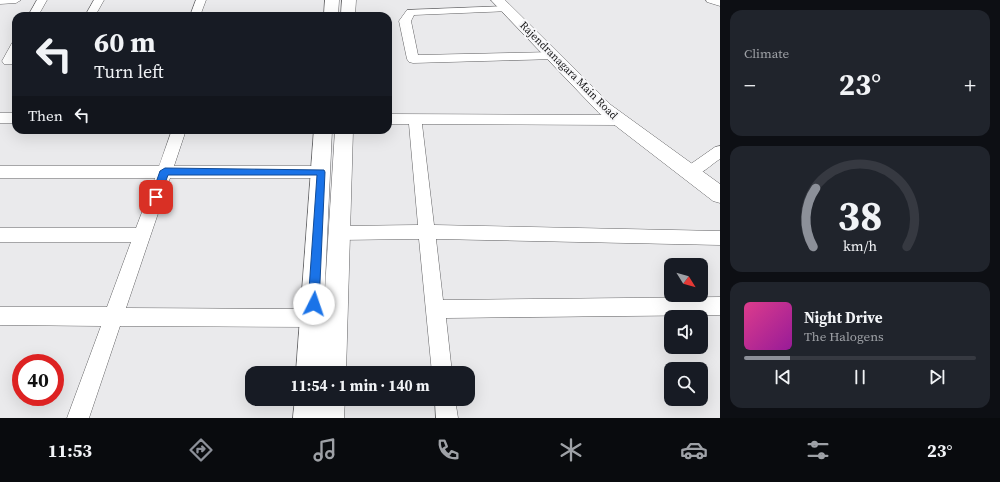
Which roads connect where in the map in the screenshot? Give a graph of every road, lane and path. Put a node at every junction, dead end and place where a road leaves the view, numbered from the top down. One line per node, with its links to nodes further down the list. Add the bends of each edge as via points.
1 (16, 0): 8 (street)
2 (42, 0): 11 (street)
3 (99, 0): 12 (street)
4 (201, 0): 13 (street)
5 (332, 0): 14 (street)
6 (349, 0): 15 (street)
7 (711, 0): 10 (street)
8 (0, 1)
9 (501, 2): 17 (street, Rajendranagara Main Road); 17 (street, via 411,12 405,21 413,59)
10 (720, 3)
11 (35, 12)
12 (92, 12)
13 (196, 12)
14 (331, 12)
15 (348, 12)
16 (12, 54): 18 (street)
17 (553, 56): 23 (street, Rajendranagara Main Road)
18 (8, 61)
19 (0, 118): 20 (street)
20 (12, 118)
21 (392, 119): 22 (street)
22 (415, 120): 23 (street); 33 (street)
23 (618, 120): 31 (street, Rajendranagara Main Road)
24 (178, 134): 28 (street)
25 (323, 134): 30 (street)
26 (344, 134): 34 (street)
27 (720, 151): 31 (street)
28 (165, 171): 29 (street); 30 (street); 36 (street)
29 (0, 172)
30 (321, 172): 42 (street)
31 (690, 172): 32 (street, Rajendranagara Main Road)
32 (720, 195)
33 (428, 232): 34 (street); 37 (street); 39 (street)
34 (338, 233): 44 (street)
35 (0, 235): 36 (street)
36 (142, 235): 41 (street)
37 (720, 238)
38 (720, 306): 39 (street)
39 (434, 309): 45 (street)
40 (0, 316): 41 (street)
41 (114, 317): 42 (street); 49 (street)
42 (313, 318): 43 (street)
43 (310, 366)
44 (333, 366)
45 (441, 366)
46 (307, 406): 50 (street)
47 (332, 406): 51 (street)
48 (446, 406): 52 (street)
49 (78, 418)
50 (306, 418)
51 (331, 418)
52 (447, 418)

